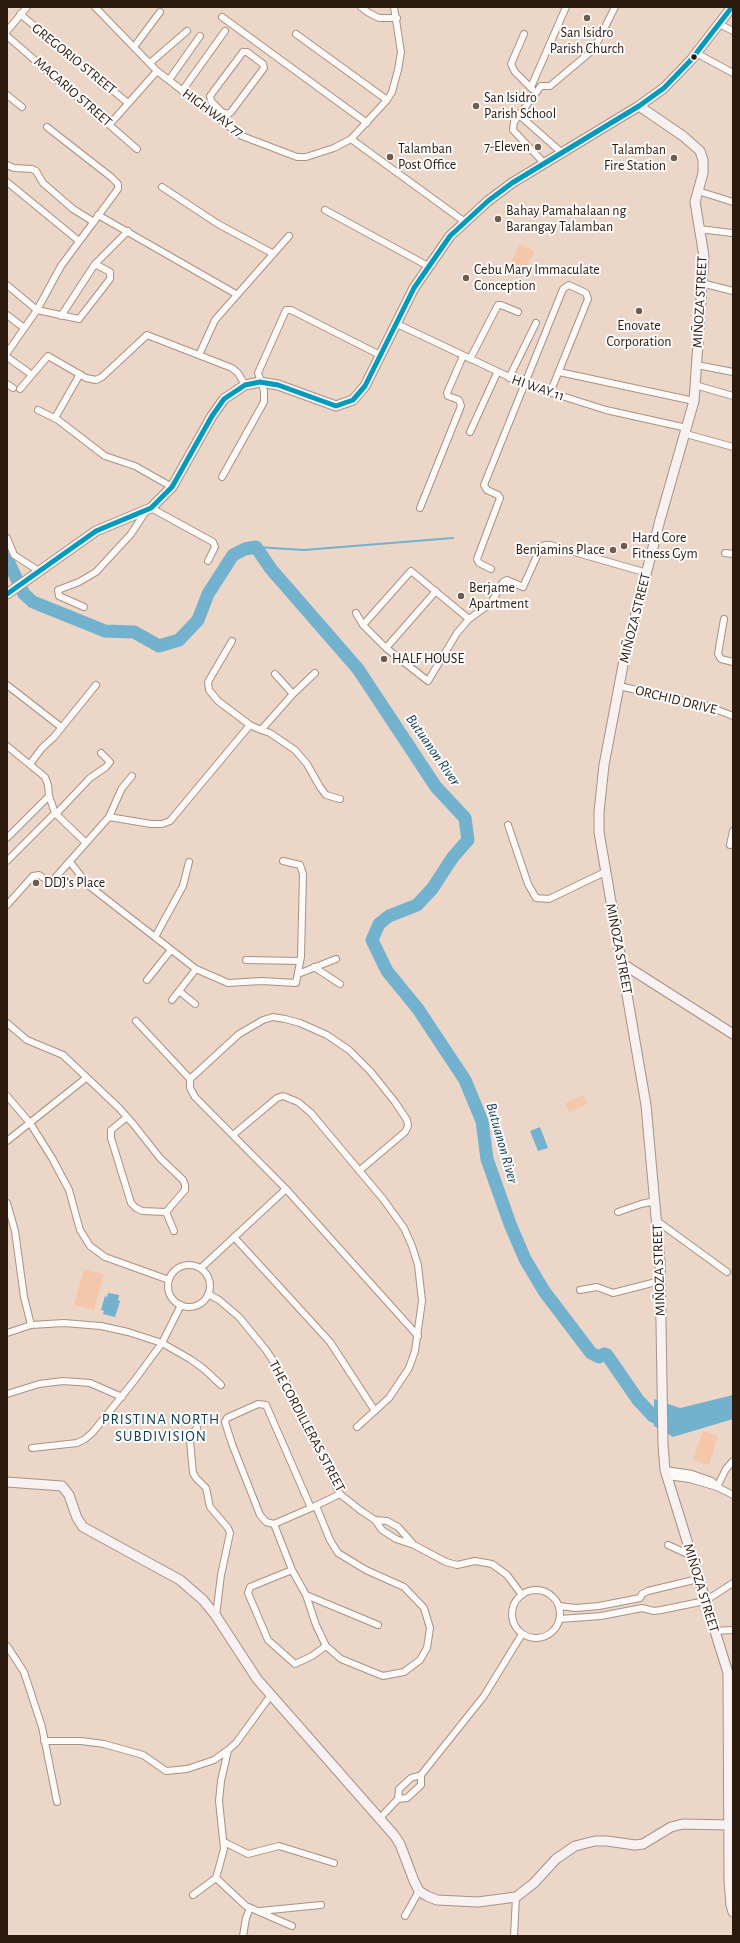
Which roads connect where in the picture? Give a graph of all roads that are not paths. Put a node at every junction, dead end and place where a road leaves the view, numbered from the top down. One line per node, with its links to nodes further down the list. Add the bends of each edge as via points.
1 (27, 7): 9 (street)
2 (95, 7): 21 (street, HIGHWAY 77)
3 (361, 7): 11 (street, via 379,18)
4 (394, 7): 11 (street, HIGHWAY 77)
5 (566, 7): 27 (street)
6 (615, 7): 29 (street, via 594,49 550,86 541,86)
7 (732, 7): 12 (main road)
8 (160, 12): 21 (street)
9 (20, 14): 13 (street); 32 (street, GREGORIO STREET)
10 (222, 17): 38 (street)
11 (397, 18): 31 (street, HIGHWAY 77, via 400,58 394,85)
12 (719, 24): 16 (street); 22 (main road)
13 (7, 31)
14 (186, 31): 23 (street)
15 (225, 31): 28 (street)
16 (733, 31)
17 (296, 34): 31 (street)
18 (524, 34): 27 (street, via 511,64 515,72)
19 (7, 36): 39 (street, MACARIO STREET)
20 (200, 36): 26 (street)
21 (134, 47): 23 (street, HIGHWAY 77)
22 (696, 53): 25 (street); 33 (main road, via 664,88)
23 (150, 63): 24 (street, HIGHWAY 77)
24 (157, 71): 26 (street, HIGHWAY 77); 32 (street)
25 (733, 73)
26 (169, 80): 28 (street, HIGHWAY 77)
27 (531, 87): 29 (street)
28 (182, 91): 37 (street, HIGHWAY 77)
29 (535, 94): 36 (street)
30 (7, 95): 34 (street)
31 (387, 100): 38 (street, HIGHWAY 77)
32 (128, 103): 39 (street)
33 (639, 106): 43 (main road); 48 (main road, MIÑOZA STREET, via 683,136 700,152 703,160)
34 (22, 107)
35 (222, 112): 35 (street, via 231,112 264,68 263,64 247,52 244,52 210,96 211,101); 37 (street)
36 (518, 114): 43 (street); 44 (street, via 513,130)
37 (218, 118): 41 (street, HIGHWAY 77, via 242,136 297,157 334,148)
38 (367, 123): 41 (street, HIGHWAY 77)
39 (110, 124): 42 (street, MACARIO STREET)
40 (47, 127): 51 (street, via 118,184 118,189)
41 (351, 139): 53 (street)
42 (137, 149)
43 (561, 152): 44 (main road)
44 (544, 163): 53 (main road, via 512,183)
45 (7, 165): 52 (street, via 36,171 44,183 72,209)
46 (7, 182): 58 (street)
47 (162, 187): 59 (street, via 218,224)
48 (698, 190): 49 (street); 54 (main road, MIÑOZA STREET, via 695,202)
49 (733, 202)
50 (325, 210): 61 (street)
51 (98, 215): 52 (street); 55 (street)
52 (94, 222): 58 (street)
53 (465, 222): 61 (main road, via 450,236)
54 (699, 229): 56 (street); 62 (main road, MIÑOZA STREET, via 704,256)
55 (128, 231): 60 (street); 65 (street)
56 (732, 233)
57 (289, 236): 59 (street, via 277,251)
58 (79, 241): 66 (street)
59 (272, 253): 65 (street)
60 (96, 264): 69 (street); 69 (street, via 110,272 110,279 79,319)
61 (428, 266): 71 (main road)
62 (701, 283): 64 (street); 80 (main road, MIÑOZA STREET)
63 (7, 285): 66 (street)
64 (733, 291)
65 (236, 294): 75 (street, via 215,320)
66 (37, 310): 69 (street); 72 (street)
67 (518, 312): 79 (street, via 498,305)
68 (7, 315): 72 (street)
69 (61, 316)
70 (536, 323): 86 (street)
71 (397, 324): 76 (main road); 77 (street, HI WAY 11)
72 (24, 328): 73 (street)
73 (10, 344): 74 (street)
74 (7, 353)
75 (199, 355): 85 (street, via 147,335 102,377 96,380); 90 (street, via 232,368)
76 (380, 355): 87 (main road, via 365,386 353,400 336,406 278,385); 87 (street, via 286,310 259,368)
77 (463, 356): 79 (street, HI WAY 11); 104 (street, via 447,393 448,396 459,400 461,406)
78 (7, 357): 81 (street)
79 (470, 360): 84 (street, HI WAY 11)
80 (697, 365): 83 (street); 91 (main road, MIÑOZA STREET)
81 (28, 372)
82 (559, 372): 89 (street, via 588,298 586,293 569,285 563,288); 94 (street); 96 (street)
83 (733, 372)
84 (497, 373): 86 (street, HI WAY 11); 100 (street)
85 (80, 374): 93 (street, via 48,356); 98 (street)
86 (508, 378): 89 (street, HI WAY 11)
87 (260, 382): 90 (main road); 102 (street, via 264,391 264,402)
88 (7, 384): 92 (street)
89 (524, 384): 94 (street, HI WAY 11); 110 (street, via 484,485 500,498 477,559 478,563)
90 (245, 385): 103 (main road, via 224,399)
91 (695, 385): 95 (street); 96 (main road, MIÑOZA STREET)
92 (12, 388)
93 (20, 389)
94 (550, 393): 99 (street, HI WAY 11)
95 (733, 396)
96 (694, 401): 99 (main road, MIÑOZA STREET)
97 (38, 410): 98 (street)
98 (55, 418): 103 (street, via 105,456 135,466)
99 (687, 431): 101 (street, HI WAY 11); 112 (main road, MIÑOZA STREET)
100 (470, 432)
101 (733, 447)
102 (222, 477)
103 (172, 487): 105 (main road)
104 (420, 508)
105 (149, 510): 109 (street, via 213,542 215,547); 111 (main road, via 96,531); 115 (street, via 96,572 58,590 59,596)
106 (7, 538): 111 (street, via 14,556)
107 (725, 553): 108 (street)
108 (733, 554)
109 (208, 561)
110 (491, 569)
111 (39, 571): 114 (main road)
112 (647, 573): 117 (street, via 550,545 541,547 523,587 506,580 491,603); 127 (main road, MIÑOZA STREET)
113 (436, 591): 117 (street); 119 (street, via 411,571); 121 (street)
114 (7, 594)
115 (84, 607)
116 (356, 613): 119 (street)
117 (469, 618): 121 (street, via 428,681)
118 (724, 619): 122 (street, via 718,654 720,659)
119 (363, 625): 121 (street)
120 (232, 641): 130 (street, via 208,682 209,690 218,701)
121 (386, 648)
122 (733, 662)
123 (315, 673): 128 (street)
124 (275, 674): 128 (street)
125 (7, 685): 131 (street)
126 (96, 685): 131 (street)
127 (619, 686): 129 (street, ORCHID DRIVE, via 707,706); 150 (main road, MIÑOZA STREET, via 598,812)
128 (293, 694): 132 (street)
129 (733, 716)
130 (250, 725): 132 (street); 140 (street, via 170,821 151,824)
131 (61, 727): 135 (street)
132 (261, 730): 138 (street, via 270,733 294,750 307,764 326,795)
133 (7, 746): 135 (street)
134 (101, 753): 139 (street, via 110,762 90,778)
135 (30, 764): 137 (street, via 47,780)
136 (132, 776): 140 (street, via 122,788)
137 (49, 796): 139 (street); 143 (street)
138 (340, 799)
139 (56, 813): 144 (street); 146 (street)
140 (109, 817): 144 (street)
141 (508, 825): 150 (street, via 528,884 536,898 548,899)
142 (733, 831): 145 (street)
143 (7, 838)
144 (86, 844): 148 (street)
145 (730, 845)
146 (7, 861)
147 (283, 861): 156 (street, via 300,865 303,874)
148 (70, 862): 151 (street, via 50,882 39,875 34,876); 152 (street, via 88,886)
149 (189, 862): 152 (street, via 183,886)
150 (605, 872): 157 (main road, MIÑOZA STREET)
151 (7, 905)
152 (155, 938): 153 (street)
153 (171, 950): 159 (street); 161 (street)
154 (336, 959): 158 (street)
155 (246, 960): 156 (street)
156 (300, 961): 160 (street)
157 (623, 964): 168 (main road); 178 (main road, MIÑOZA STREET, via 646,1105)
158 (314, 967): 160 (street); 162 (street)
159 (196, 969): 160 (street, via 228,983 296,983); 163 (street)
160 (298, 974)
161 (147, 980)
162 (340, 984)
163 (179, 991): 164 (street); 165 (street)
164 (172, 1000)
165 (195, 1004)
166 (136, 1021): 170 (street)
167 (7, 1023): 169 (street, via 26,1040 63,1055)
168 (733, 1034)
169 (86, 1078): 172 (street); 173 (street)
170 (190, 1079): 174 (street, via 190,1088 195,1097); 176 (street, via 239,1034 263,1020 285,1018 327,1035 349,1050 371,1072 407,1120 405,1132)
171 (7, 1096): 173 (street)
172 (126, 1116): 180 (street, via 160,1158 185,1183 183,1194); 180 (street, via 112,1130 111,1138 131,1203 142,1211)
173 (30, 1123): 175 (street); 187 (street, via 69,1190 80,1230 90,1246 105,1257)
174 (233, 1135): 176 (street, via 270,1102 283,1096 291,1098 311,1113); 177 (street)
175 (7, 1141)
176 (359, 1171): 194 (street, via 394,1212 412,1246 418,1265 422,1301)
177 (286, 1189): 184 (street); 194 (street)
178 (655, 1201): 181 (street); 182 (main road, MIÑOZA STREET)
179 (7, 1203): 192 (street, via 15,1231 24,1297)
180 (166, 1212): 183 (street)
181 (618, 1212)
182 (657, 1221): 186 (street); 188 (main road, MIÑOZA STREET)
183 (174, 1231)
184 (234, 1237): 185 (street); 199 (street, via 330,1342)
185 (201, 1268): 187 (street, via 182,1266); 190 (street, via 209,1280)
186 (727, 1272)
187 (169, 1280): 191 (street, via 170,1295)
188 (660, 1281): 189 (street, via 613,1293 597,1287); 204 (main road, MIÑOZA STREET, via 663,1445)
189 (580, 1290)
190 (208, 1294): 191 (street, via 197,1305); 207 (street, THE CORDILLERAS STREET, via 239,1317 274,1362)
191 (181, 1305): 195 (street)
192 (31, 1325): 193 (street); 195 (street, via 64,1323 101,1326)
193 (7, 1333)
194 (418, 1336): 199 (street, via 415,1351 403,1379)
195 (162, 1343): 196 (street, via 204,1369); 198 (street)
196 (221, 1385)
197 (7, 1394): 198 (street, via 39,1384 63,1381 90,1383)
198 (122, 1397): 202 (street, via 85,1439 77,1443)
199 (376, 1411): 200 (street)
200 (357, 1427)
201 (197, 1428): 224 (street, via 190,1441 194,1473 206,1488 210,1507 230,1533)
202 (32, 1448)
203 (733, 1461): 206 (street)
204 (666, 1473): 206 (street, via 692,1474 712,1481); 214 (main road, MIÑOZA STREET)
205 (7, 1482): 224 (main road, via 62,1486 69,1495 83,1527 180,1580 203,1600)
206 (717, 1487): 208 (street)
207 (340, 1494): 209 (street); 210 (street, THE CORDILLERAS STREET)
208 (733, 1495)
209 (313, 1507): 211 (street); 211 (street, via 266,1405 258,1404 229,1417 226,1425 260,1516 266,1522); 231 (street, via 338,1552 366,1570 390,1579 410,1591 424,1608 430,1628 427,1648 420,1660 404,1672 383,1676 341,1659)
210 (375, 1520): 212 (street, THE CORDILLERAS STREET, via 382,1530 398,1540); 212 (street, THE CORDILLERAS STREET, via 387,1521 398,1527)
211 (274, 1524): 215 (street)
212 (414, 1545): 219 (street, THE CORDILLERAS STREET, via 457,1565 475,1562 492,1564 507,1575)
213 (668, 1545): 214 (street)
214 (690, 1555): 216 (main road, MIÑOZA STREET)
215 (292, 1570): 218 (street); 231 (street, via 250,1587 248,1593 268,1640 296,1664)
216 (698, 1578): 220 (street, via 648,1591); 221 (main road, MIÑOZA STREET)
217 (733, 1583): 221 (street)
218 (306, 1595): 226 (street); 231 (street)
219 (522, 1595): 222 (street, via 536,1590 543,1591); 229 (street, via 513,1607 512,1614 513,1622)
220 (640, 1598): 222 (street, via 599,1606); 223 (street)
221 (705, 1601): 223 (street, via 654,1612); 228 (main road, MIÑOZA STREET)
222 (559, 1606): 225 (street)
223 (642, 1608): 225 (street, via 601,1616)
224 (216, 1616): 233 (main road, via 246,1665)
225 (560, 1619): 229 (street, via 549,1634 536,1638)
226 (378, 1625)
227 (733, 1630): 228 (street)
228 (714, 1631): 232 (main road, MIÑOZA STREET)
229 (522, 1634): 236 (street, via 484,1696)
230 (7, 1646): 234 (street, via 24,1672)
231 (326, 1646)
232 (730, 1672): 240 (main road, MIÑOZA STREET)
233 (271, 1695): 235 (street); 239 (main road)
234 (44, 1741): 235 (street, via 81,1741 119,1747 143,1755 166,1771 200,1766); 238 (street)
235 (228, 1750): 241 (street, via 219,1801)
236 (421, 1775): 237 (street, via 410,1778 399,1789); 237 (street, via 420,1785 407,1798)
237 (398, 1799): 239 (street)
238 (57, 1802)
239 (379, 1819): 245 (main road, via 400,1844)
240 (729, 1825): 242 (main road, MIÑOZA STREET); 247 (main road, via 683,1824 671,1827 643,1844 601,1841 575,1846 556,1859 534,1883)
241 (224, 1842): 243 (street, via 248,1854 279,1846); 244 (street)
242 (731, 1852): 251 (main road, MIÑOZA STREET, via 729,1881)
243 (334, 1863)
244 (216, 1878): 246 (street); 249 (street)
245 (419, 1891): 247 (main road, via 437,1900 478,1902); 252 (street)
246 (193, 1895)
247 (516, 1897): 255 (street)
248 (321, 1905): 250 (street)
249 (250, 1908): 250 (street); 254 (street)
250 (260, 1911): 253 (street)
251 (733, 1912)
252 (404, 1916)
253 (292, 1926)
254 (244, 1936)
255 (514, 1936)

